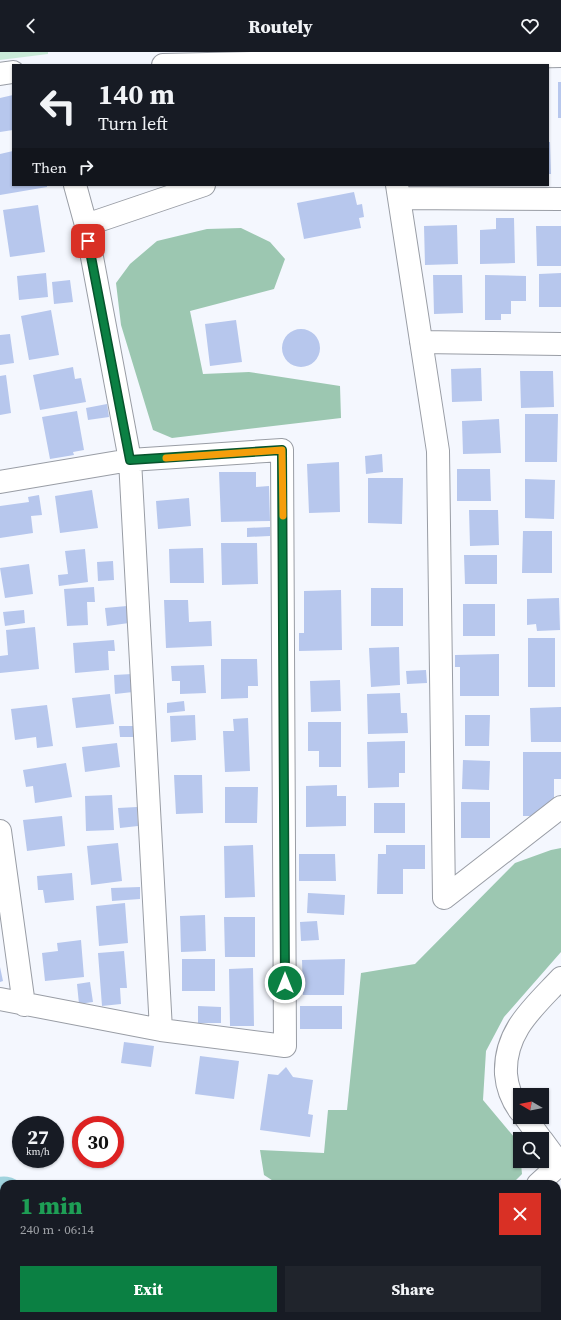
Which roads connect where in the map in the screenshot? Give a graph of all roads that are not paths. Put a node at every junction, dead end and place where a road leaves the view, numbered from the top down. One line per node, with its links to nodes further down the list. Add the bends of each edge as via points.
1 (561, 56): 2 (street)
2 (374, 59): 3 (street)
3 (198, 64)
4 (12, 72): 5 (street)
5 (0, 74)
6 (75, 186): 10 (street)
7 (201, 186): 10 (street)
8 (398, 191): 9 (street); 11 (street)
9 (561, 198)
10 (86, 225): 13 (street)
11 (421, 342): 12 (street); 15 (street, via 438,451 444,898)
12 (561, 344)
13 (130, 460): 14 (street); 20 (street); 20 (street, via 282,450 285,1046)
14 (0, 482)
15 (561, 807)
16 (0, 831): 19 (street)
17 (561, 978): 21 (street, via 525,1017 512,1037 505,1059 507,1084)
18 (0, 999): 19 (street)
19 (24, 1005): 20 (street)
20 (161, 1030)
21 (513, 1096)
22 (549, 1149): 23 (street)
23 (560, 1164): 24 (street)
24 (542, 1180)

